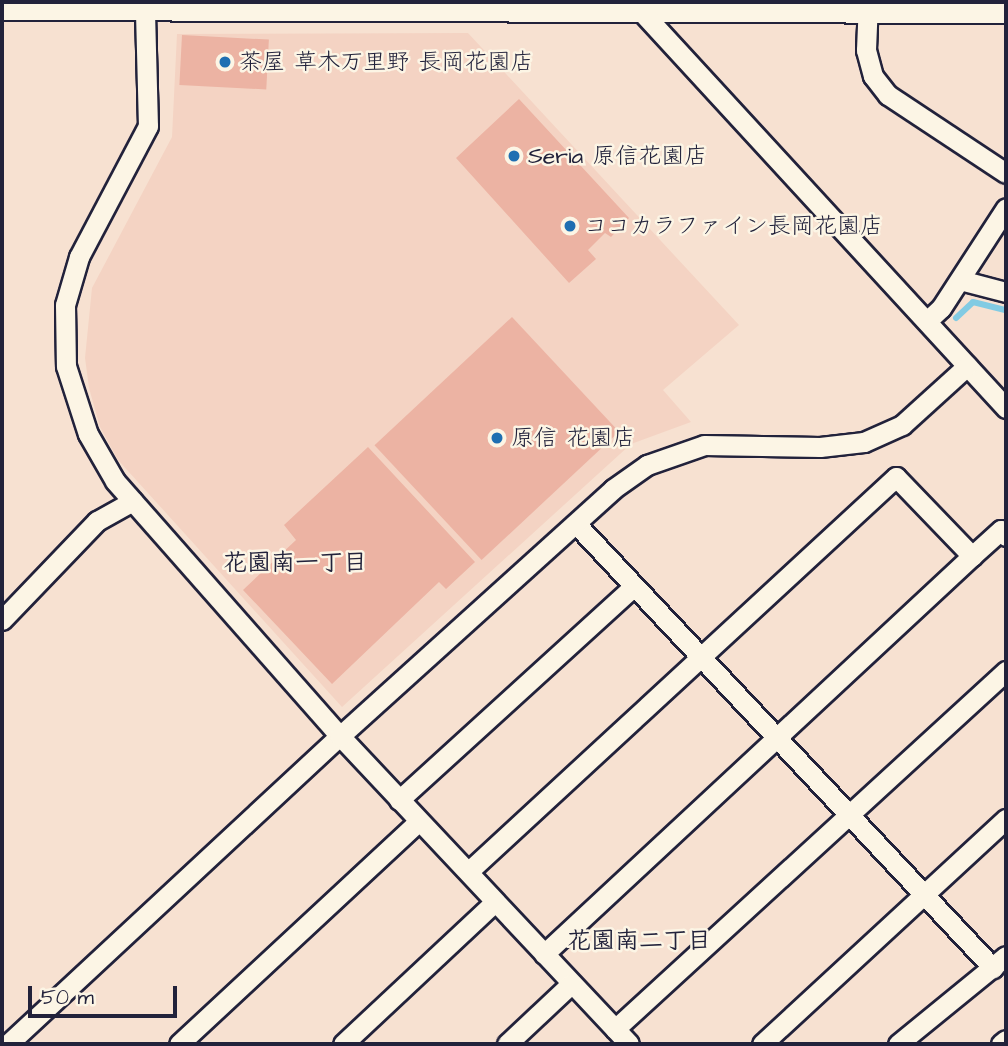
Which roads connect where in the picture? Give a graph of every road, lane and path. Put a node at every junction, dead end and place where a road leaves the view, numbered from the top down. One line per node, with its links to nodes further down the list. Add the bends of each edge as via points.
1 (868, 7): 2 (street); 5 (street); 6 (street, via 866,50 873,76 888,95)
2 (638, 8): 4 (street); 10 (street)
3 (2, 10): 4 (street)
4 (145, 12): 13 (street, via 148,126 79,257 62,328 66,366 88,434 115,481)
5 (1006, 13)
6 (1006, 173)
7 (1006, 208): 8 (street)
8 (961, 280): 9 (street); 10 (street)
9 (1006, 292)
10 (927, 321): 11 (street)
11 (967, 366): 12 (street); 14 (street, via 920,411 883,436 848,446 736,443 673,453 613,489)
12 (1006, 408)
13 (133, 501): 18 (street, via 97,521); 21 (street)
14 (577, 525): 17 (street); 21 (street)
15 (1006, 536): 16 (street, via 1001,530)
16 (972, 556): 19 (street, via 896,477); 22 (street)
17 (633, 587): 19 (street); 23 (street)
18 (2, 620)
19 (700, 660): 22 (street); 27 (street)
20 (1006, 671): 24 (street)
21 (340, 736): 23 (street); 35 (street)
22 (775, 739): 24 (street); 30 (street)
23 (399, 800): 26 (street)
24 (850, 818): 28 (street); 33 (street)
25 (1006, 818): 28 (street)
26 (418, 822): 27 (street); 36 (street)
27 (470, 871): 29 (street)
28 (923, 896): 31 (street); 40 (street)
29 (495, 902): 30 (street); 37 (street)
30 (544, 954): 32 (street)
31 (1000, 962): 41 (street)
32 (571, 984): 33 (street); 38 (street)
33 (615, 1029): 39 (street)
34 (1006, 1040): 42 (street)
35 (8, 1044)
36 (179, 1044)
37 (343, 1044)
38 (507, 1044)
39 (629, 1044)
40 (762, 1044)
41 (898, 1044)
42 (1001, 1044)

